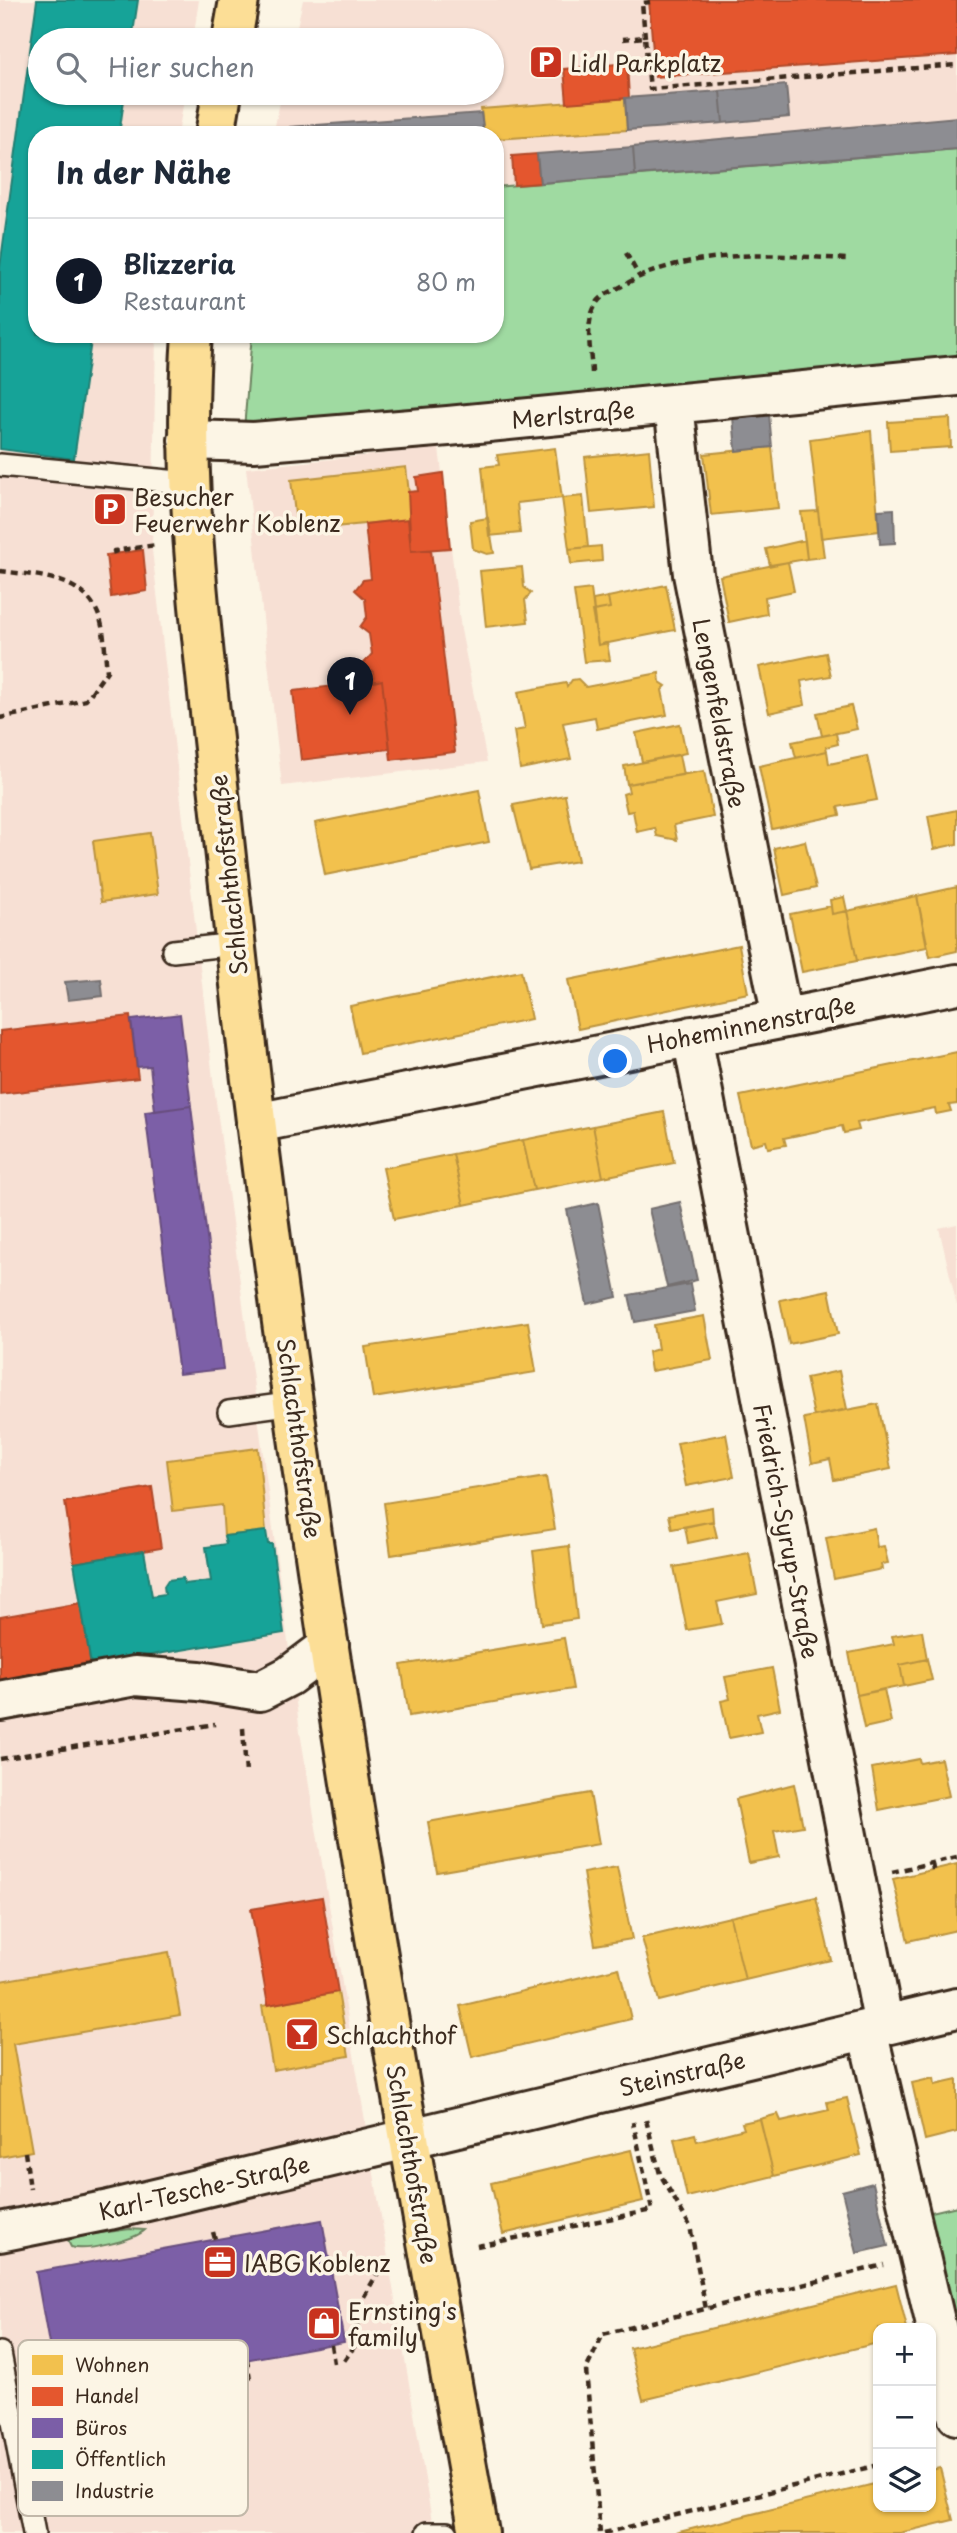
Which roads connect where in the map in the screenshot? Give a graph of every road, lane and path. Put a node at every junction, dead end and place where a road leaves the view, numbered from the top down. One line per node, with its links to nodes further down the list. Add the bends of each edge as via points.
1 (239, 0): 3 (main road)
2 (650, 2): 4 (path, via 642,3)
3 (234, 28)
4 (645, 37): 5 (path); 6 (path, via 650,89)
5 (623, 39)
6 (957, 65)
7 (220, 105): 8 (main road)
8 (216, 126)
9 (626, 253): 11 (path)
10 (846, 259): 11 (path, via 766,254 690,261)
11 (639, 276): 15 (path, via 599,299 588,322)
12 (192, 343): 16 (main road, Schlachthofstraße)
13 (957, 376): 14 (street, Merlstraße)
14 (674, 405): 15 (street, Merlstraße); 26 (street, Lengenfeldstraße, via 692,574)
15 (596, 412): 16 (street, Merlstraße, via 254,442)
16 (188, 440): 18 (main road, Schlachthofstraße)
17 (0, 465): 18 (lane, via 115,483)
18 (189, 483): 23 (main road, Schlachthofstraße)
19 (150, 546): 20 (path)
20 (115, 554)
21 (0, 571): 22 (path, via 46,576 82,589 100,620 107,671 86,700)
22 (0, 718)
23 (235, 944): 24 (lane); 28 (main road, Schlachthofstraße)
24 (173, 951)
25 (957, 984): 26 (street, Hoheminnenstraße)
26 (782, 1018): 27 (street, Hoheminnenstraße)
27 (692, 1036): 28 (street, Hoheminnenstraße); 42 (street, Friedrich-Syrup-Straße)
28 (256, 1123): 29 (main road, Schlachthofstraße)
29 (295, 1403): 30 (lane); 31 (main road, Schlachthofstraße)
30 (229, 1412)
31 (329, 1646): 32 (street, via 260,1691 135,1676); 45 (main road, Schlachthofstraße)
32 (0, 1701)
33 (242, 1720): 36 (path)
34 (229, 1722): 35 (path)
35 (0, 1759)
36 (246, 1774)
37 (957, 1857): 38 (path)
38 (932, 1863): 39 (path); 40 (path)
39 (933, 1870)
40 (883, 1874)
41 (957, 2008): 42 (street, Steinstraße)
42 (875, 2028): 45 (street, Steinstraße); 52 (street, Friedrich-Syrup-Straße)
43 (645, 2115): 54 (path, via 660,2174 690,2226)
44 (632, 2118): 51 (path, via 652,2210)
45 (408, 2137): 48 (street, Karl-Tesche-Straße); 66 (main road, Schlachthofstraße)
46 (25, 2152): 47 (path)
47 (30, 2190)
48 (0, 2232)
49 (213, 2232): 50 (path)
50 (215, 2239)
51 (477, 2246)
52 (920, 2257): 54 (path); 61 (street, Friedrich-Syrup-Straße)
53 (383, 2264): 57 (path, via 355,2312 359,2340)
54 (706, 2309): 67 (path, via 603,2334 586,2370)
55 (331, 2345): 58 (path)
56 (0, 2353): 62 (lane)
57 (344, 2361)
58 (334, 2363)
59 (248, 2366): 60 (path)
60 (250, 2379)
61 (957, 2415)
62 (18, 2448)
63 (873, 2466): 67 (path)
64 (427, 2533): 65 (lane)
65 (447, 2533)
66 (479, 2533)
67 (602, 2533)

